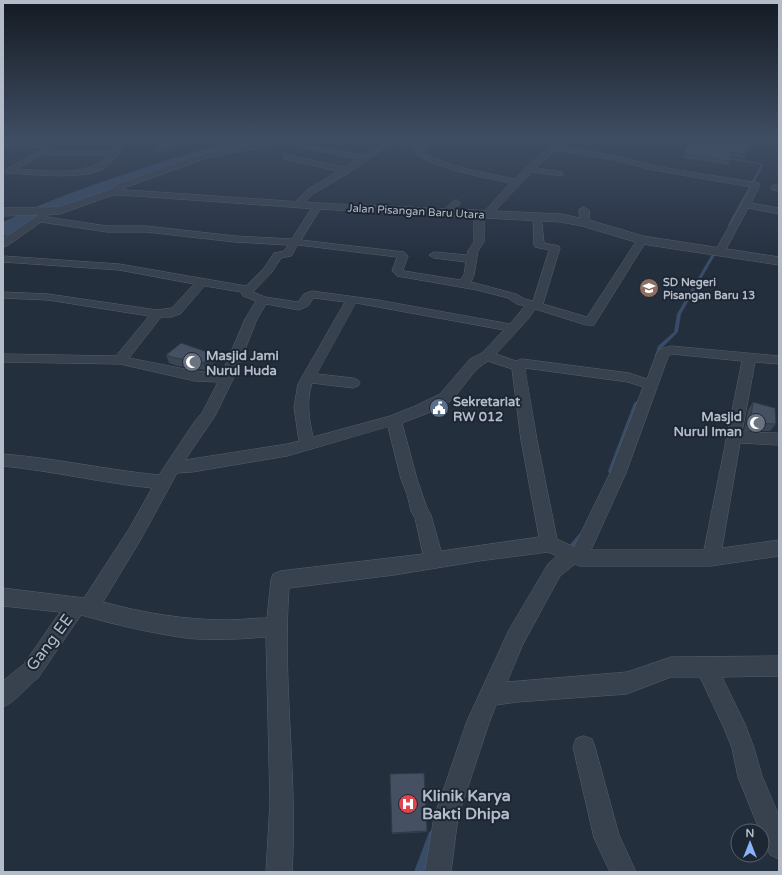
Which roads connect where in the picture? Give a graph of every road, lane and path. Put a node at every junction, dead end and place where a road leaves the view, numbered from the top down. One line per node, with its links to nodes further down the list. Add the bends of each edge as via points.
1 (141, 179): 7 (street)
2 (332, 179): 9 (street, via 310,192)
3 (503, 179): 6 (street)
4 (519, 179): 6 (street)
5 (716, 179): 10 (street, via 752,185)
6 (516, 182): 16 (street)
7 (112, 192): 9 (street, Jalan Pisangan Baru Utara); 15 (street, Jalan Pisangan Baru Utara)
8 (456, 202): 18 (street)
9 (298, 204): 11 (street, Jalan Pisangan Baru Utara)
10 (744, 204): 13 (street); 23 (street)
11 (317, 206): 18 (street, Jalan Pisangan Baru Utara); 21 (street)
12 (584, 210): 19 (street)
13 (779, 211)
14 (3, 212): 15 (street, Jalan Pisangan Baru Utara, via 26,211)
15 (45, 214): 21 (street, via 107,229 133,228 235,239); 22 (street)
16 (483, 214): 17 (street, Jalan Pisangan Baru Utara); 18 (street, Jalan Pisangan Baru Utara); 26 (street, via 479,242)
17 (534, 214): 19 (street, Jalan Pisangan Baru Utara); 34 (street, via 539,245 555,248)
18 (445, 215)
19 (585, 223): 20 (street, Jalan Pisangan Baru Utara)
20 (642, 240): 23 (street, Jalan Pisangan Baru Utara); 34 (street, via 590,322)
21 (296, 242): 29 (street, via 400,254 404,256 398,273); 30 (street, via 287,254 278,255)
22 (3, 244)
23 (714, 252): 27 (street, Jalan Pisangan Baru Utara)
24 (434, 255): 26 (street)
25 (3, 259): 28 (street, via 119,267)
26 (471, 259): 29 (street, via 469,274)
27 (779, 261)
28 (202, 282): 30 (street); 35 (street, via 176,311)
29 (464, 284): 34 (street, via 512,296 521,302)
30 (249, 290): 32 (street, via 247,294)
31 (3, 294): 35 (street, via 48,297)
32 (263, 300): 33 (street, via 299,306 304,304 309,295); 43 (street, Gang EE, via 251,319)
33 (352, 300): 36 (street); 44 (street)
34 (535, 305): 36 (street)
35 (157, 314): 40 (street)
36 (512, 328): 37 (street)
37 (487, 356): 42 (street); 47 (street, via 475,362 445,398)
38 (3, 358): 40 (street)
39 (749, 358): 41 (street); 46 (street, via 671,350 662,355); 48 (street)
40 (120, 360): 43 (street, via 195,376)
41 (779, 360)
42 (518, 366): 46 (street, via 522,363 629,378); 55 (street, via 530,440)
43 (226, 378): 52 (street, Gang EE, via 208,416)
44 (308, 378): 45 (street); 50 (street, via 300,403)
45 (353, 382)
46 (649, 384): 55 (street, via 618,473 580,554)
47 (394, 420): 50 (street); 57 (street)
48 (734, 437): 49 (street); 56 (street)
49 (779, 439)
50 (307, 444): 52 (street, via 236,459)
51 (4, 462): 53 (street)
52 (172, 468): 53 (street, Gang EE)
53 (162, 482): 59 (street, Gang EE, via 135,534)
54 (779, 548): 56 (street)
55 (567, 552): 56 (street, via 643,559); 57 (street); 63 (street, via 568,559 554,570 516,637)
56 (711, 558)
57 (434, 561): 60 (street, via 280,580)
58 (3, 597): 59 (street)
59 (83, 606): 60 (street, via 126,618 187,628 227,630); 64 (street, Gang EE, via 31,671)
60 (276, 627): 67 (street, via 282,784)
61 (779, 666): 62 (street)
62 (706, 667): 63 (street, via 671,667 627,683 518,690); 66 (street, via 734,724 750,777)
63 (490, 695): 68 (street, via 470,741 446,818)
64 (3, 696)
65 (584, 747): 69 (street, via 607,838)
66 (779, 846)
67 (279, 872)
68 (438, 872)
69 (623, 872)

